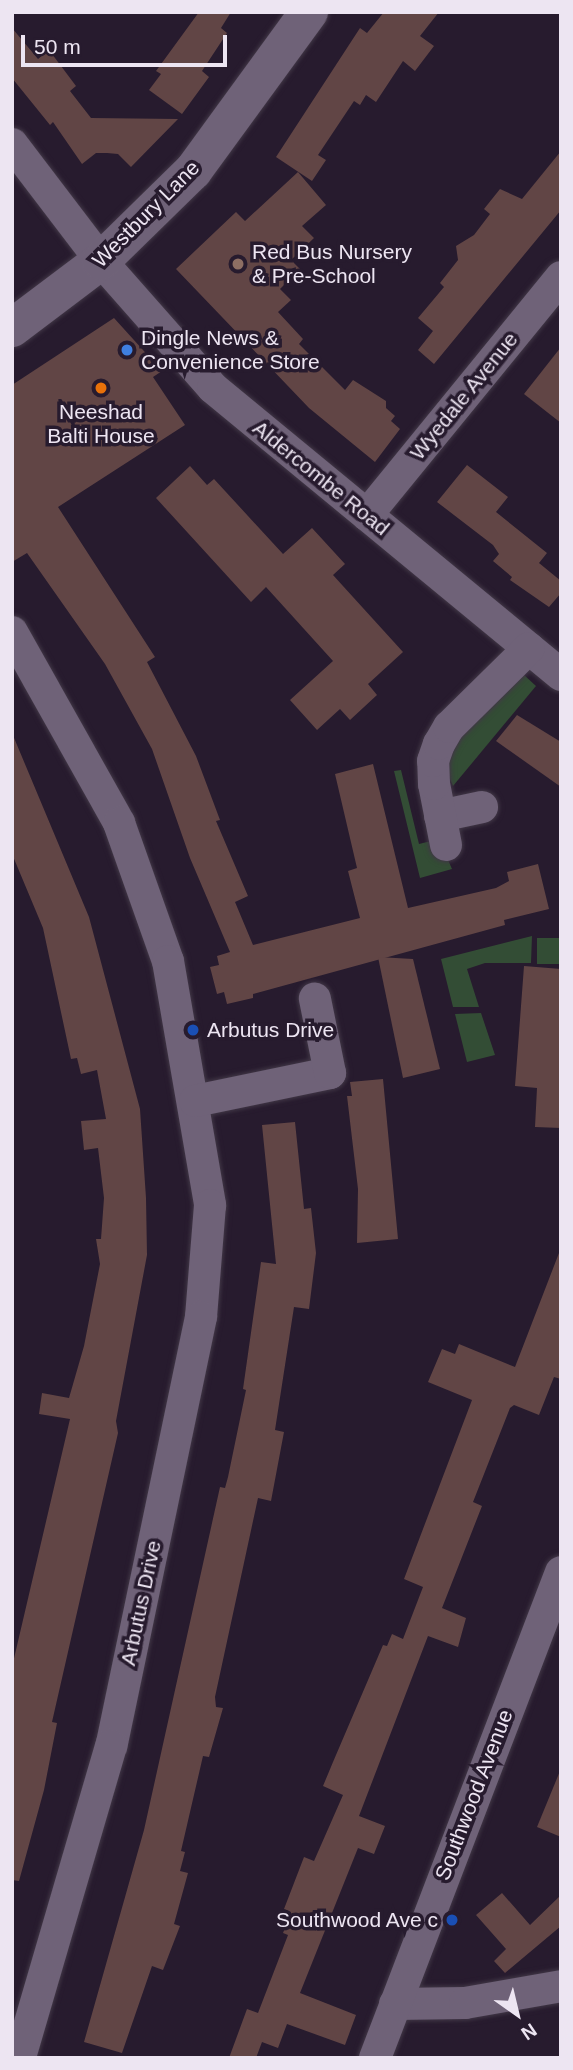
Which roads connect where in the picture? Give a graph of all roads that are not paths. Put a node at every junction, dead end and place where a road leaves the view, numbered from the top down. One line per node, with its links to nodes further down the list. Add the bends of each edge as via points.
1 (309, 12): 3 (street, Westbury Lane, via 193,171)
2 (12, 144): 3 (street, Aldercombe Road)
3 (101, 261): 5 (street, Westbury Lane); 6 (street, Aldercombe Road, via 214,388)
4 (561, 277): 6 (street, Wyedale Avenue)
5 (12, 328)
6 (368, 515): 8 (street, Aldercombe Road)
7 (12, 632): 12 (street, Arbutus Drive, via 119,823 168,961)
8 (529, 648): 9 (street, Aldercombe Road); 10 (street, via 449,727 433,761 443,831)
9 (561, 675)
10 (482, 807)
11 (315, 999): 12 (street, via 330,1073)
12 (195, 1101): 16 (street, Arbutus Drive, via 210,1205 201,1317 111,1746)
13 (561, 1572): 15 (street, Southwood Avenue)
14 (561, 1986): 15 (street, via 466,2003)
15 (395, 2004): 17 (street, Southwood Avenue)
16 (20, 2058)
17 (375, 2058)

